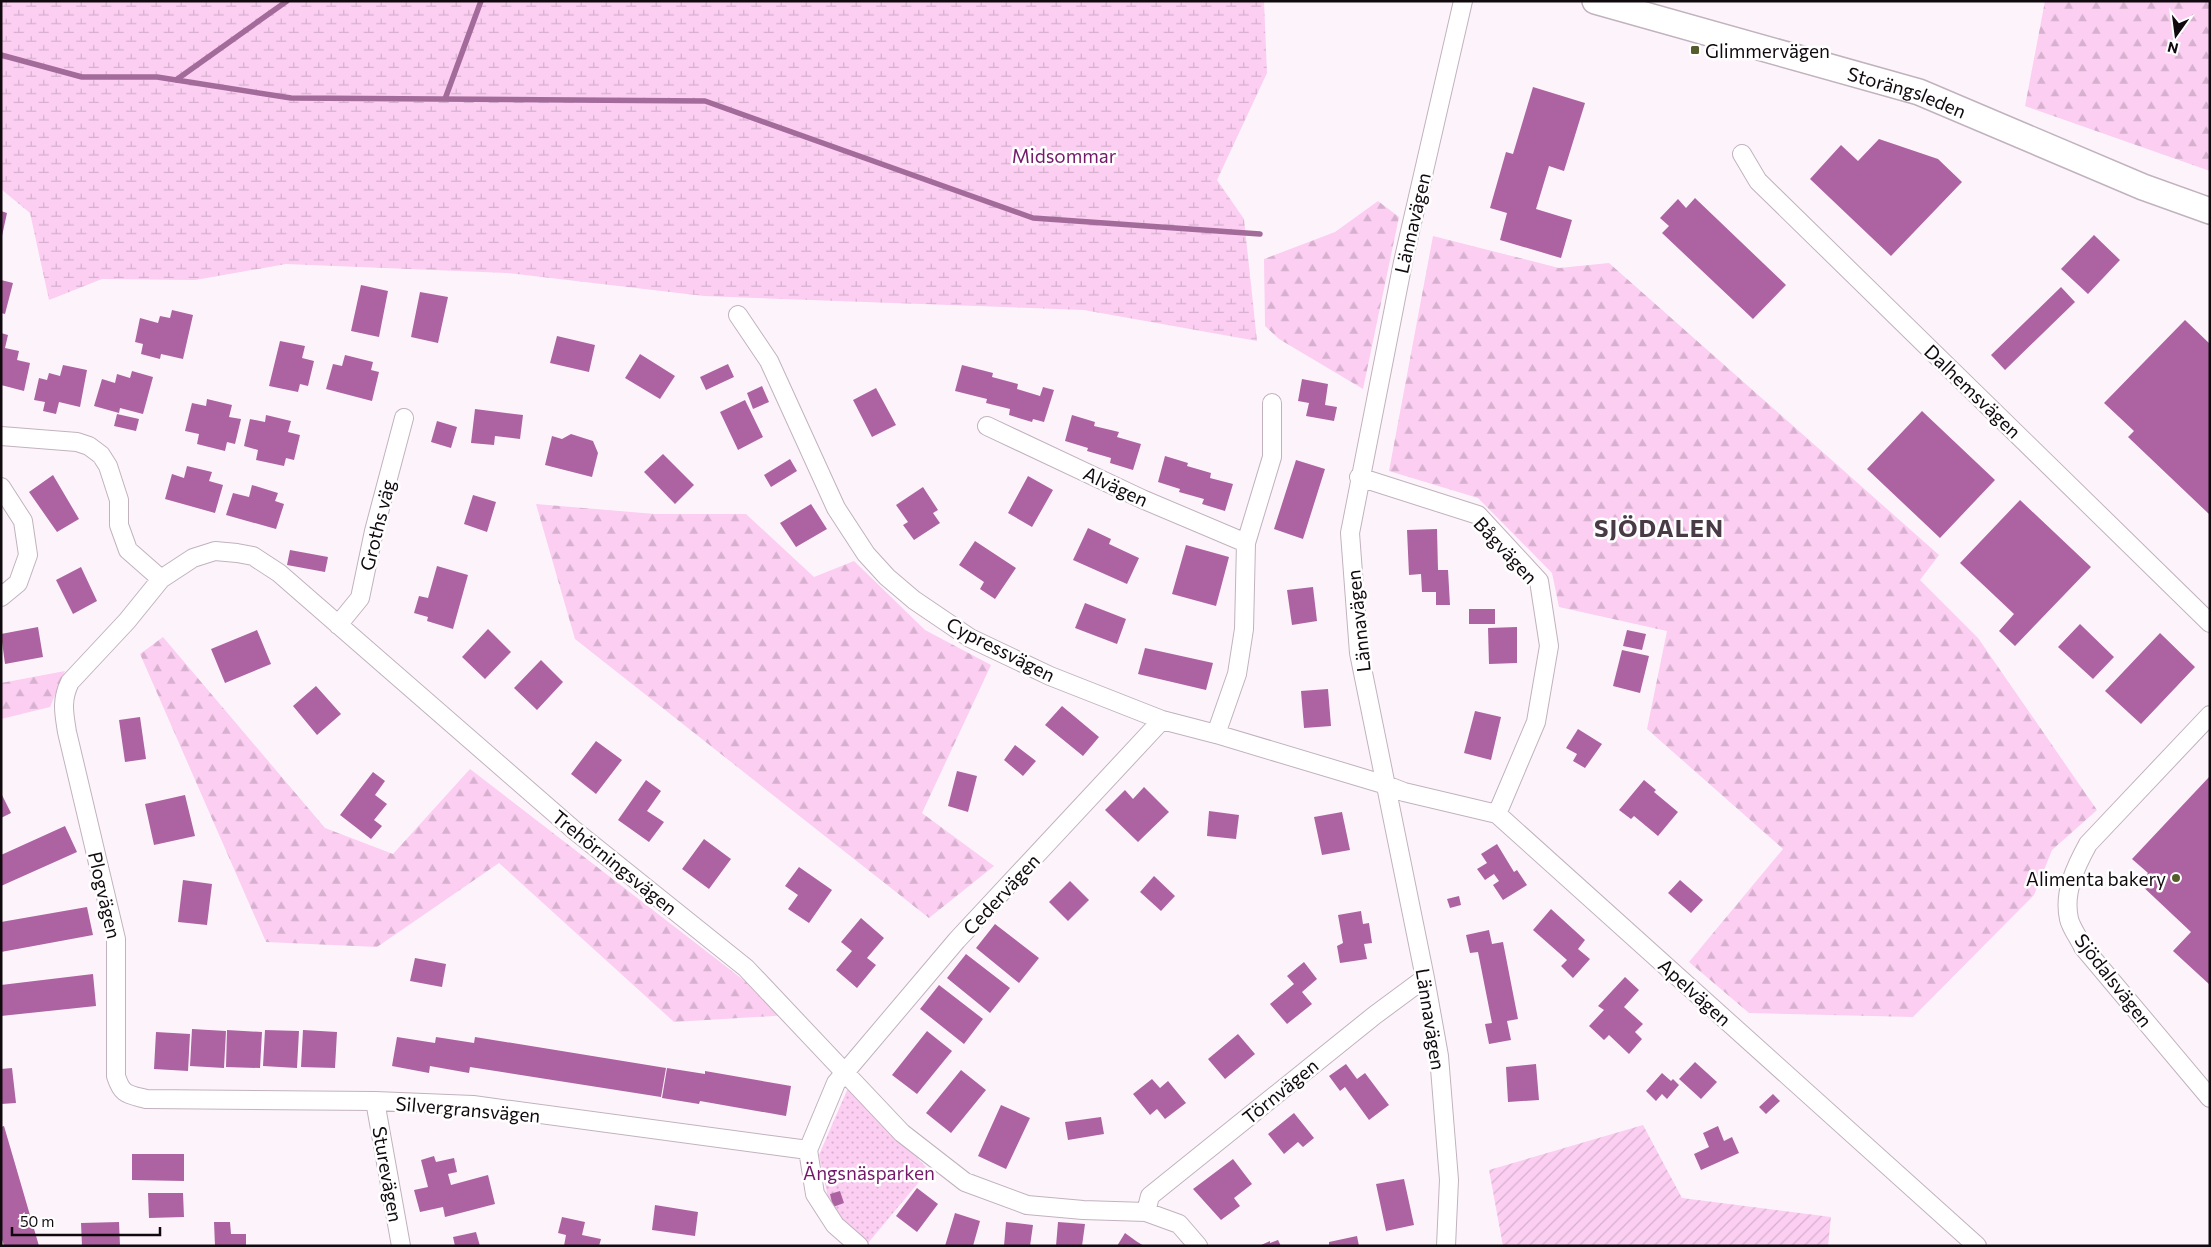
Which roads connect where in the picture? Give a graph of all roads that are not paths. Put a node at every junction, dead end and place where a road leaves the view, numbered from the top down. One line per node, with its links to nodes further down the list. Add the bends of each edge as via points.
1 (1463, 1): 10 (street, Lännavägen, via 1403,262)
2 (1595, 1): 4 (main road, Storängsleden, via 1919,92 2143,187)
3 (1742, 154): 15 (street, Dalhemsvägen, via 1758,181)
4 (2210, 211)
5 (738, 315): 19 (street, Cypressvägen, via 769,362 836,508 866,554 887,577 914,600 970,638 1050,676)
6 (1272, 403): 12 (street, via 1272,457)
7 (404, 418): 16 (street, Groths väg, via 360,598)
8 (988, 426): 12 (street, Alvägen)
9 (1, 436): 13 (street, via 77,442 101,455 119,500 119,525 128,550)
10 (1360, 478): 21 (street, Lännavägen, via 1350,533 1359,653); 22 (street, Bågvägen, via 1478,515 1539,581 1549,646 1536,722)
11 (1, 487): 14 (street, via 23,521 28,555 18,583)
12 (1246, 544): 20 (street, via 1240,656)
13 (161, 578): 16 (street, Trehörningsvägen, via 193,558 215,551 252,556 279,573); 17 (street, Trehörningsvägen, via 70,682)
14 (1, 597)
15 (2210, 623)
16 (338, 625): 24 (street, Trehörningsvägen, via 574,830 746,968)
17 (64, 694): 25 (street, Plogvägen, via 62,705 67,732 116,939 116,1076 120,1088)
18 (2210, 716): 26 (street, Sjödalsvägen, via 2088,844 2074,869 2068,895 2069,919 2083,947)
19 (1162, 720): 20 (street, Cypressvägen); 24 (street, Cedervägen, via 957,940)
20 (1216, 734): 21 (street, Cypressvägen)
21 (1386, 784): 22 (street, Apelvägen, via 1404,792); 23 (street, Lännavägen)
22 (1497, 814): 34 (street, Apelvägen)
23 (1426, 978): 29 (street, Törnvägen, via 1375,1015 1150,1196); 33 (street, Lännavägen, via 1440,1075 1449,1180)
24 (846, 1072): 28 (street, via 836,1083); 29 (street, Trehörningsvägen, via 902,1133 964,1182 1027,1205)
25 (127, 1094): 27 (street, Silvergransvägen, via 146,1099)
26 (2210, 1098)
27 (375, 1102): 28 (street, Silvergransvägen, via 473,1105); 30 (street, Sturevägen)
28 (808, 1150): 31 (street, via 815,1194 835,1225)
29 (1146, 1212): 32 (street, Trehörningsvägen, via 1178,1224)
30 (401, 1246)
31 (859, 1246)
32 (1198, 1246)
33 (1446, 1246)
34 (1978, 1246)

